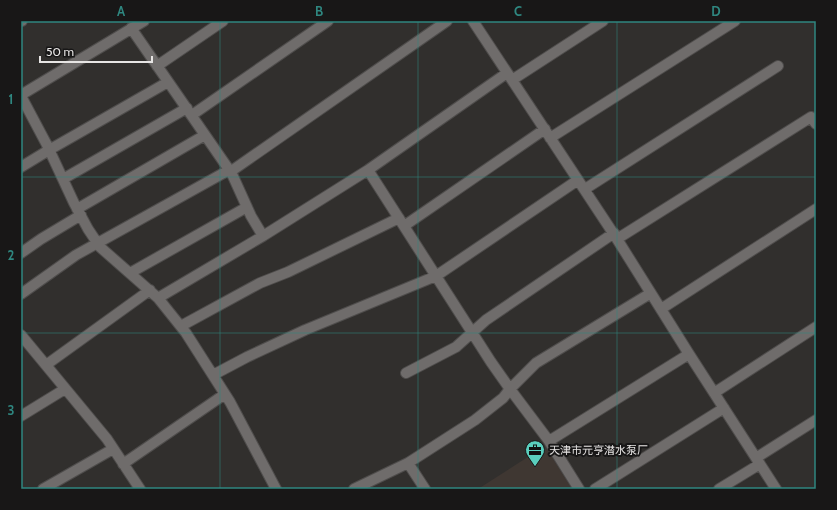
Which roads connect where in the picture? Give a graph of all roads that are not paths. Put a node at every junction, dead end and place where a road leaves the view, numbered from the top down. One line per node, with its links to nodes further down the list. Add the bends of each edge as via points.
1 (144, 21): 8 (street)
2 (223, 21): 9 (street)
3 (328, 21): 14 (street)
4 (447, 21): 21 (street)
5 (473, 21): 11 (street)
6 (603, 21): 11 (street)
7 (735, 21): 16 (street)
8 (131, 28): 9 (street); 13 (street)
9 (157, 66): 12 (street)
10 (778, 66): 24 (street)
11 (509, 76): 16 (street); 20 (street)
12 (168, 82): 14 (street); 18 (street)
13 (21, 95): 18 (street)
14 (189, 112): 17 (street); 22 (street)
15 (816, 124): 30 (street, via 811,117)
16 (548, 134): 23 (street); 28 (street)
17 (205, 135): 21 (street); 27 (street)
18 (49, 150): 19 (street); 22 (street)
19 (21, 167)
20 (368, 170): 28 (street); 29 (street)
21 (230, 171): 25 (street); 31 (street)
22 (63, 179): 27 (street)
23 (578, 180): 24 (street); 34 (street)
24 (585, 189): 30 (street)
25 (247, 206): 29 (street); 33 (street)
26 (816, 209): 39 (street)
27 (79, 212): 31 (street); 32 (street)
28 (402, 222): 34 (street); 40 (street, via 260,283)
29 (263, 236): 38 (street)
30 (616, 236): 36 (street); 42 (street, via 486,320)
31 (97, 243): 33 (street); 37 (street)
32 (21, 253)
33 (130, 273): 35 (street)
34 (436, 276): 42 (street); 47 (street, via 306,330)
35 (150, 290): 38 (street); 45 (street)
36 (651, 293): 39 (street); 49 (street, via 536,363)
37 (21, 294)
38 (158, 298): 40 (street)
39 (661, 309): 44 (street)
40 (181, 326): 47 (street)
41 (816, 327): 50 (street)
42 (472, 332): 46 (street, via 456,347); 49 (street)
43 (21, 335): 45 (street)
44 (689, 354): 50 (street); 55 (street)
45 (46, 365): 48 (street)
46 (406, 373)
47 (213, 375): 51 (street)
48 (65, 388): 53 (street); 56 (street)
49 (510, 389): 55 (street); 58 (street, via 503,398 475,420)
50 (714, 393): 52 (street)
51 (224, 394): 59 (street); 62 (street)
52 (724, 408): 57 (street); 66 (street)
53 (21, 416)
54 (816, 420): 57 (street)
55 (549, 441): 65 (street)
56 (113, 449): 59 (street); 60 (street)
57 (758, 461): 67 (street); 68 (street)
58 (408, 463): 63 (street); 64 (street)
59 (123, 464): 61 (street)
60 (43, 489)
61 (140, 489)
62 (276, 489)
63 (354, 489)
64 (425, 489)
65 (579, 489)
66 (595, 489)
67 (719, 489)
68 (776, 489)

